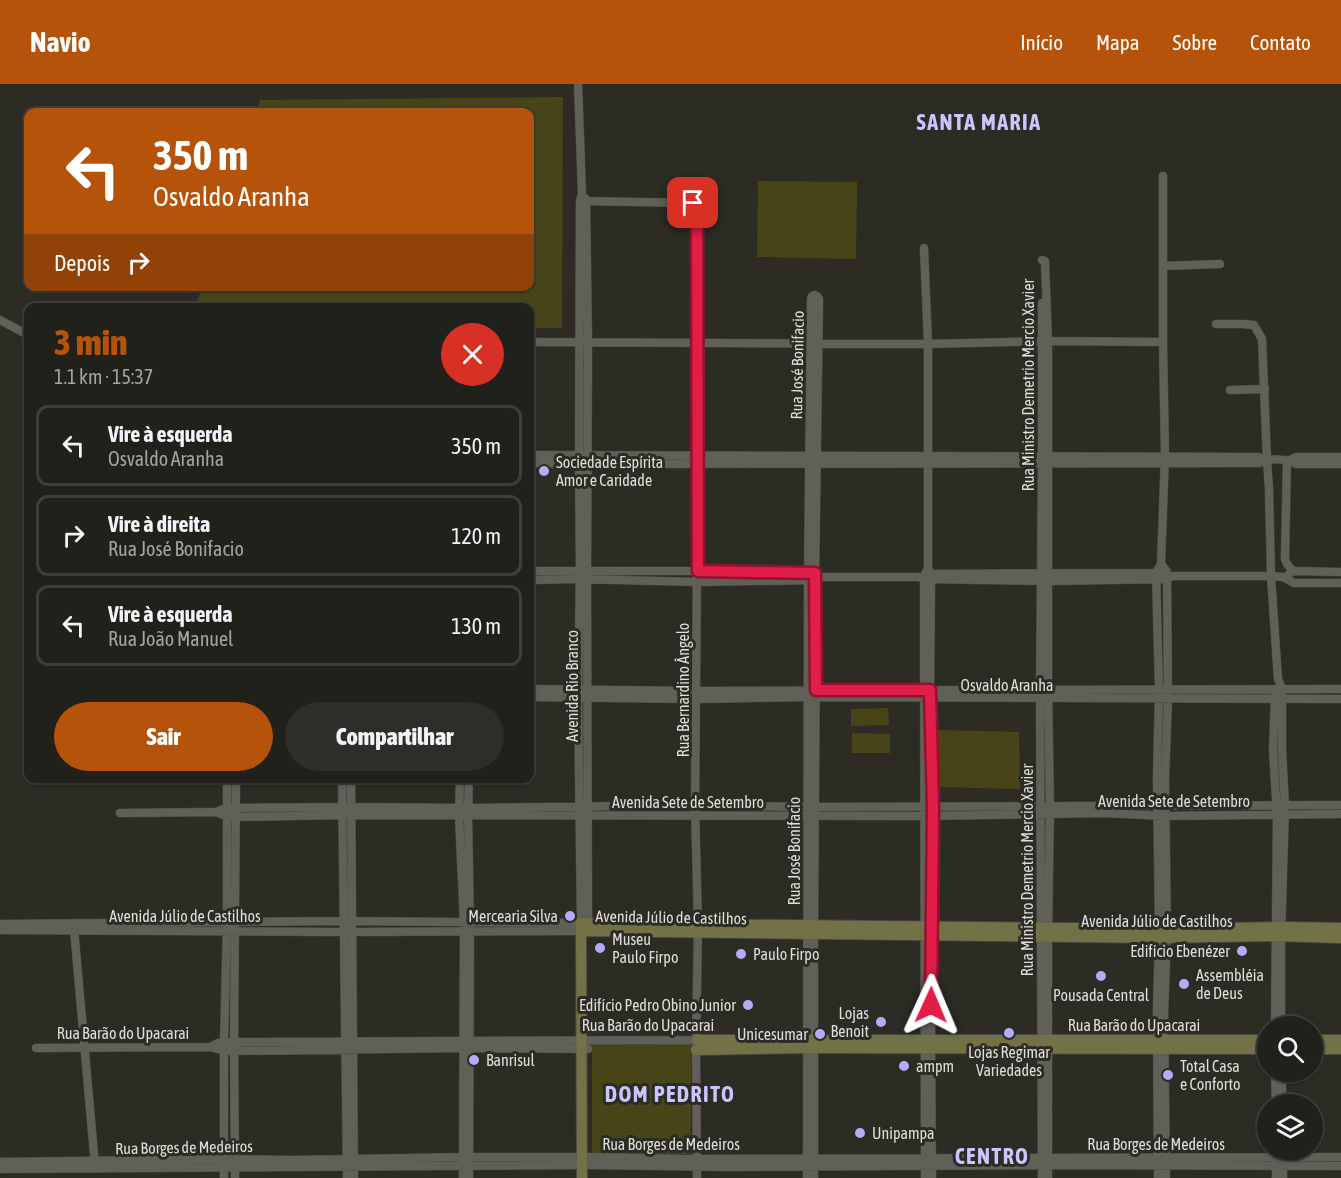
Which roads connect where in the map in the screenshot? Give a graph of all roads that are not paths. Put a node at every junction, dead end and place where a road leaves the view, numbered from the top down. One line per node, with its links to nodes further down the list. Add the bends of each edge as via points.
1 (579, 84): 3 (street, Avenida Rio Branco)
2 (1163, 176): 6 (street)
3 (583, 198): 11 (street, Avenida Rio Branco); 14 (street, Rua Bernardino Ângelo, via 693,203 697,211)
4 (924, 248): 16 (street)
5 (1220, 264): 6 (street)
6 (1163, 266): 13 (street)
7 (0, 320): 9 (street)
8 (1216, 324): 17 (street, via 1254,325 1262,339)
9 (24, 333)
10 (534, 342): 11 (street)
11 (584, 342): 14 (street); 19 (street, Avenida Rio Branco)
12 (1045, 342): 12 (street, Rua Ministro Demetrio Mercio Xavier, via 1044,260 1041,261); 13 (street); 16 (street); 30 (street, Rua Ministro Demetrio Mercio Xavier)
13 (1162, 342): 31 (street)
14 (697, 343): 15 (street); 27 (street, Rua Bernardino Ângelo)
15 (814, 343): 15 (street, Rua José Bonifacio, via 819,299 817,296 811,298); 16 (street); 28 (street, Rua José Bonifacio)
16 (928, 344): 29 (street)
17 (1265, 389): 18 (street); 32 (street)
18 (1230, 390)
19 (584, 405): 21 (street, Avenida Rio Branco); 26 (street, Avenida Rio Branco)
20 (534, 455): 26 (street)
21 (588, 455): 22 (street); 26 (street); 36 (street, Avenida Rio Branco)
22 (609, 455): 23 (street); 37 (street)
23 (634, 455): 24 (street); 38 (street)
24 (664, 455): 27 (street); 39 (street)
25 (1341, 456): 34 (street)
26 (579, 459): 35 (street); 36 (street); 41 (street, Avenida Rio Branco)
27 (698, 460): 28 (street); 39 (street); 44 (street, Rua Bernardino Ângelo)
28 (813, 460): 29 (street); 54 (street, Rua José Bonifacio)
29 (928, 460): 30 (street); 48 (street)
30 (1045, 460): 31 (street); 55 (street, Rua Ministro Demetrio Mercio Xavier)
31 (1165, 460): 32 (street); 42 (street)
32 (1268, 460): 33 (street); 52 (street)
33 (1287, 460): 34 (street); 45 (street, via 1285,559)
34 (1331, 460): 40 (street)
35 (534, 463)
36 (588, 464): 37 (street); 41 (street, Avenida Rio Branco)
37 (608, 464): 38 (street)
38 (634, 464): 39 (street)
39 (664, 464)
40 (1341, 464)
41 (583, 518): 47 (street, Avenida Rio Branco)
42 (1161, 564): 50 (street); 51 (street)
43 (625, 571): 44 (street); 47 (street); 57 (street)
44 (698, 571): 53 (street); 58 (street, Rua Bernardino Ângelo)
45 (1293, 571): 46 (street); 56 (street)
46 (1341, 572)
47 (583, 575): 49 (street); 57 (street); 66 (street, Avenida Rio Branco)
48 (926, 575): 54 (street); 55 (street); 68 (street)
49 (534, 576)
50 (1156, 576): 51 (street); 55 (street); 60 (street)
51 (1169, 576): 52 (street); 61 (street)
52 (1271, 576): 56 (street); 62 (street)
53 (753, 577): 54 (street); 58 (street)
54 (813, 577): 67 (street, Rua José Bonifacio)
55 (1045, 577): 69 (street, Rua Ministro Demetrio Mercio Xavier)
56 (1283, 577): 59 (street, via 1294,584)
57 (625, 580): 58 (street)
58 (697, 582): 71 (street, Rua Bernardino Ângelo)
59 (1341, 583)
60 (1157, 638): 61 (street); 70 (street)
61 (1167, 639): 70 (street)
62 (1278, 688): 63 (street, Osvaldo Aranha); 65 (street, Osvaldo Aranha); 73 (street)
63 (1341, 688)
64 (534, 689): 66 (street, Osvaldo Aranha)
65 (1222, 689): 70 (street, Osvaldo Aranha); 74 (street)
66 (583, 693): 71 (street, Osvaldo Aranha); 72 (street, Osvaldo Aranha); 94 (street, Avenida Rio Branco)
67 (812, 694): 68 (street, Osvaldo Aranha); 71 (street, Osvaldo Aranha); 95 (street, Rua José Bonifacio)
68 (927, 694): 69 (street, Osvaldo Aranha); 84 (street); 99 (street)
69 (1044, 694): 70 (street, Osvaldo Aranha); 88 (street, Rua Ministro Demetrio Mercio Xavier); 89 (street, Rua Ministro Demetrio Mercio Xavier)
70 (1163, 694): 74 (street, Osvaldo Aranha); 82 (street)
71 (697, 695): 81 (street, Rua Bernardino Ângelo)
72 (534, 697)
73 (1278, 698): 74 (street, Osvaldo Aranha); 75 (street, Osvaldo Aranha); 90 (street)
74 (1222, 699)
75 (1341, 699)
76 (227, 783): 96 (street)
77 (236, 783): 86 (street)
78 (343, 783): 93 (street)
79 (350, 783): 93 (street)
80 (465, 783): 97 (street)
81 (695, 805): 94 (street, Avenida Sete de Setembro); 95 (street, Avenida Sete de Setembro); 102 (street, Rua Bernardino Ângelo)
82 (1162, 805): 85 (street, Avenida Sete de Setembro); 87 (street, Avenida Sete de Setembro); 103 (street)
83 (1341, 805): 91 (street, Avenida Sete de Setembro)
84 (924, 806): 95 (street, Avenida Sete de Setembro); 99 (street, Avenida Sete de Setembro)
85 (1222, 806): 90 (street, Avenida Sete de Setembro); 101 (street)
86 (236, 808): 92 (street, Avenida Sete de Setembro); 96 (street, Avenida Sete de Setembro); 104 (street)
87 (1104, 809): 89 (street, Avenida Sete de Setembro); 103 (street, Avenida Sete de Setembro)
88 (1041, 810): 89 (street, Avenida Sete de Setembro); 99 (street, Avenida Sete de Setembro); 109 (street, Rua Ministro Demetrio Mercio Xavier)
89 (1050, 810): 109 (street, Rua Ministro Demetrio Mercio Xavier)
90 (1281, 810): 91 (street, Avenida Sete de Setembro); 101 (street, Avenida Sete de Setembro); 122 (street)
91 (1311, 810): 100 (street, Avenida Sete de Setembro)
92 (315, 811): 93 (street, Avenida Sete de Setembro); 104 (street, Avenida Sete de Setembro)
93 (347, 811): 97 (street, Avenida Sete de Setembro); 105 (street); 106 (street)
94 (583, 811): 97 (street, Avenida Sete de Setembro); 102 (street, Avenida Sete de Setembro); 115 (street, Avenida Rio Branco)
95 (811, 811): 99 (street, Avenida Sete de Setembro); 102 (street, Avenida Sete de Setembro); 118 (street, Rua José Bonifacio)
96 (226, 812): 98 (street, Avenida Sete de Setembro); 104 (street, Avenida Sete de Setembro); 107 (street)
97 (464, 812): 114 (street)
98 (120, 813)
99 (930, 813): 119 (street)
100 (1341, 814)
101 (1221, 815): 103 (street, Avenida Sete de Setembro)
102 (696, 816): 116 (street, Rua Bernardino Ângelo)
103 (1162, 816): 123 (street)
104 (236, 817): 108 (street)
105 (343, 869): 106 (street); 110 (street)
106 (352, 869): 110 (street)
107 (226, 870): 108 (street); 113 (street)
108 (236, 871): 113 (street)
109 (1045, 871): 120 (street, Rua Ministro Demetrio Mercio Xavier)
110 (349, 922): 113 (street, Avenida Júlio de Castilhos); 114 (street, Avenida Júlio de Castilhos); 121 (street)
111 (0, 924): 112 (street, Avenida Júlio de Castilhos)
112 (74, 927): 113 (street, Avenida Júlio de Castilhos); 117 (street, Avenida Júlio de Castilhos); 142 (street)
113 (231, 927): 121 (street, Avenida Júlio de Castilhos); 125 (street); 126 (street)
114 (467, 927): 115 (street, Avenida Júlio de Castilhos); 121 (street, Avenida Júlio de Castilhos); 133 (street)
115 (585, 927): 116 (street, Avenida Júlio de Castilhos); 134 (street, Avenida Rio Branco)
116 (698, 929): 118 (street, Avenida Júlio de Castilhos); 135 (street, Rua Bernardino Ângelo)
117 (0, 930)
118 (810, 930): 119 (street, Avenida Júlio de Castilhos); 131 (street, Rua José Bonifacio)
119 (929, 930): 120 (street, Avenida Júlio de Castilhos); 136 (street)
120 (1044, 931): 123 (street, Avenida Júlio de Castilhos); 132 (street, Rua Ministro Demetrio Mercio Xavier)
121 (349, 932): 139 (street)
122 (1278, 932): 123 (street, Avenida Júlio de Castilhos); 124 (street, Avenida Júlio de Castilhos); 127 (street)
123 (1163, 933): 137 (street)
124 (1336, 933)
125 (226, 988): 126 (street); 140 (street)
126 (235, 988): 138 (street)
127 (1278, 988): 128 (street); 129 (street)
128 (1276, 1016)
129 (1280, 1016)
130 (1257, 1041): 137 (street, Rua Barão do Upacarai)
131 (811, 1044): 135 (street, Rua Barão do Upacarai); 136 (street, Rua Barão do Upacarai); 158 (street, Rua José Bonifacio)
132 (1044, 1044): 136 (street, Rua Barão do Upacarai); 137 (street, Rua Barão do Upacarai); 153 (street, Rua Ministro Demetrio Mercio Xavier)
133 (466, 1045): 134 (street, Rua Barão do Upacarai); 139 (street, Rua Barão do Upacarai); 156 (street)
134 (585, 1045): 135 (street, Rua Barão do Upacarai); 152 (street, Avenida Rio Branco)
135 (696, 1045): 157 (street, Rua Bernardino Ângelo)
136 (927, 1045): 159 (street)
137 (1161, 1045): 143 (street, Rua Barão do Upacarai); 154 (street)
138 (235, 1046): 139 (street, Rua Barão do Upacarai); 140 (street, Rua Barão do Upacarai); 145 (street)
139 (349, 1046): 161 (street)
140 (224, 1047): 142 (street, Rua Barão do Upacarai); 144 (street)
141 (36, 1048): 142 (street, Rua Barão do Upacarai)
142 (86, 1049): 163 (street)
143 (1257, 1049)
144 (224, 1101): 145 (street); 160 (street)
145 (235, 1102): 162 (street)
146 (1341, 1157): 155 (street, Rua Borges de Medeiros)
147 (729, 1158): 157 (street, Rua Borges de Medeiros); 158 (street, Rua Borges de Medeiros); 167 (street)
148 (1264, 1160): 154 (street, Rua Borges de Medeiros)
149 (1280, 1160): 186 (street)
150 (1280, 1160): 187 (street)
151 (1300, 1160): 155 (street, Rua Borges de Medeiros)
152 (585, 1161): 156 (street, Rua Borges de Medeiros); 157 (street, Rua Borges de Medeiros); 175 (street, Avenida Rio Branco); 176 (street, Avenida Rio Branco)
153 (1044, 1161): 154 (street, Rua Borges de Medeiros); 159 (street, Rua Borges de Medeiros); 182 (street, Rua Ministro Demetrio Mercio Xavier); 183 (street, Rua Ministro Demetrio Mercio Xavier)
154 (1162, 1161): 184 (street); 185 (street)
155 (1310, 1161): 166 (street, Rua Borges de Medeiros)
156 (466, 1162): 161 (street, Rua Borges de Medeiros); 173 (street); 174 (street)
157 (697, 1162): 167 (street, Rua Borges de Medeiros); 177 (street, Rua Bernardino Ângelo)
158 (811, 1162): 159 (street, Rua Borges de Medeiros); 167 (street, Rua Borges de Medeiros); 178 (street, Rua José Bonifacio); 179 (street, Rua José Bonifacio)
159 (928, 1162): 180 (street); 181 (street)
160 (224, 1163): 162 (street, Rua Borges de Medeiros); 164 (street, Rua Borges de Medeiros); 169 (street)
161 (351, 1163): 162 (street, Rua Borges de Medeiros); 171 (street); 172 (street)
162 (235, 1164): 170 (street)
163 (95, 1165): 164 (street, Rua Borges de Medeiros); 165 (street, Rua Borges de Medeiros)
164 (118, 1165): 168 (street)
165 (3, 1166)
166 (1341, 1166)
167 (730, 1167)
168 (118, 1178)
169 (224, 1178)
170 (235, 1178)
171 (347, 1178)
172 (354, 1178)
173 (463, 1178)
174 (469, 1178)
175 (582, 1178)
176 (588, 1178)
177 (697, 1178)
178 (807, 1178)
179 (814, 1178)
180 (925, 1178)
181 (932, 1178)
182 (1041, 1178)
183 (1048, 1178)
184 (1158, 1178)
185 (1166, 1178)
186 (1276, 1178)
187 (1283, 1178)

